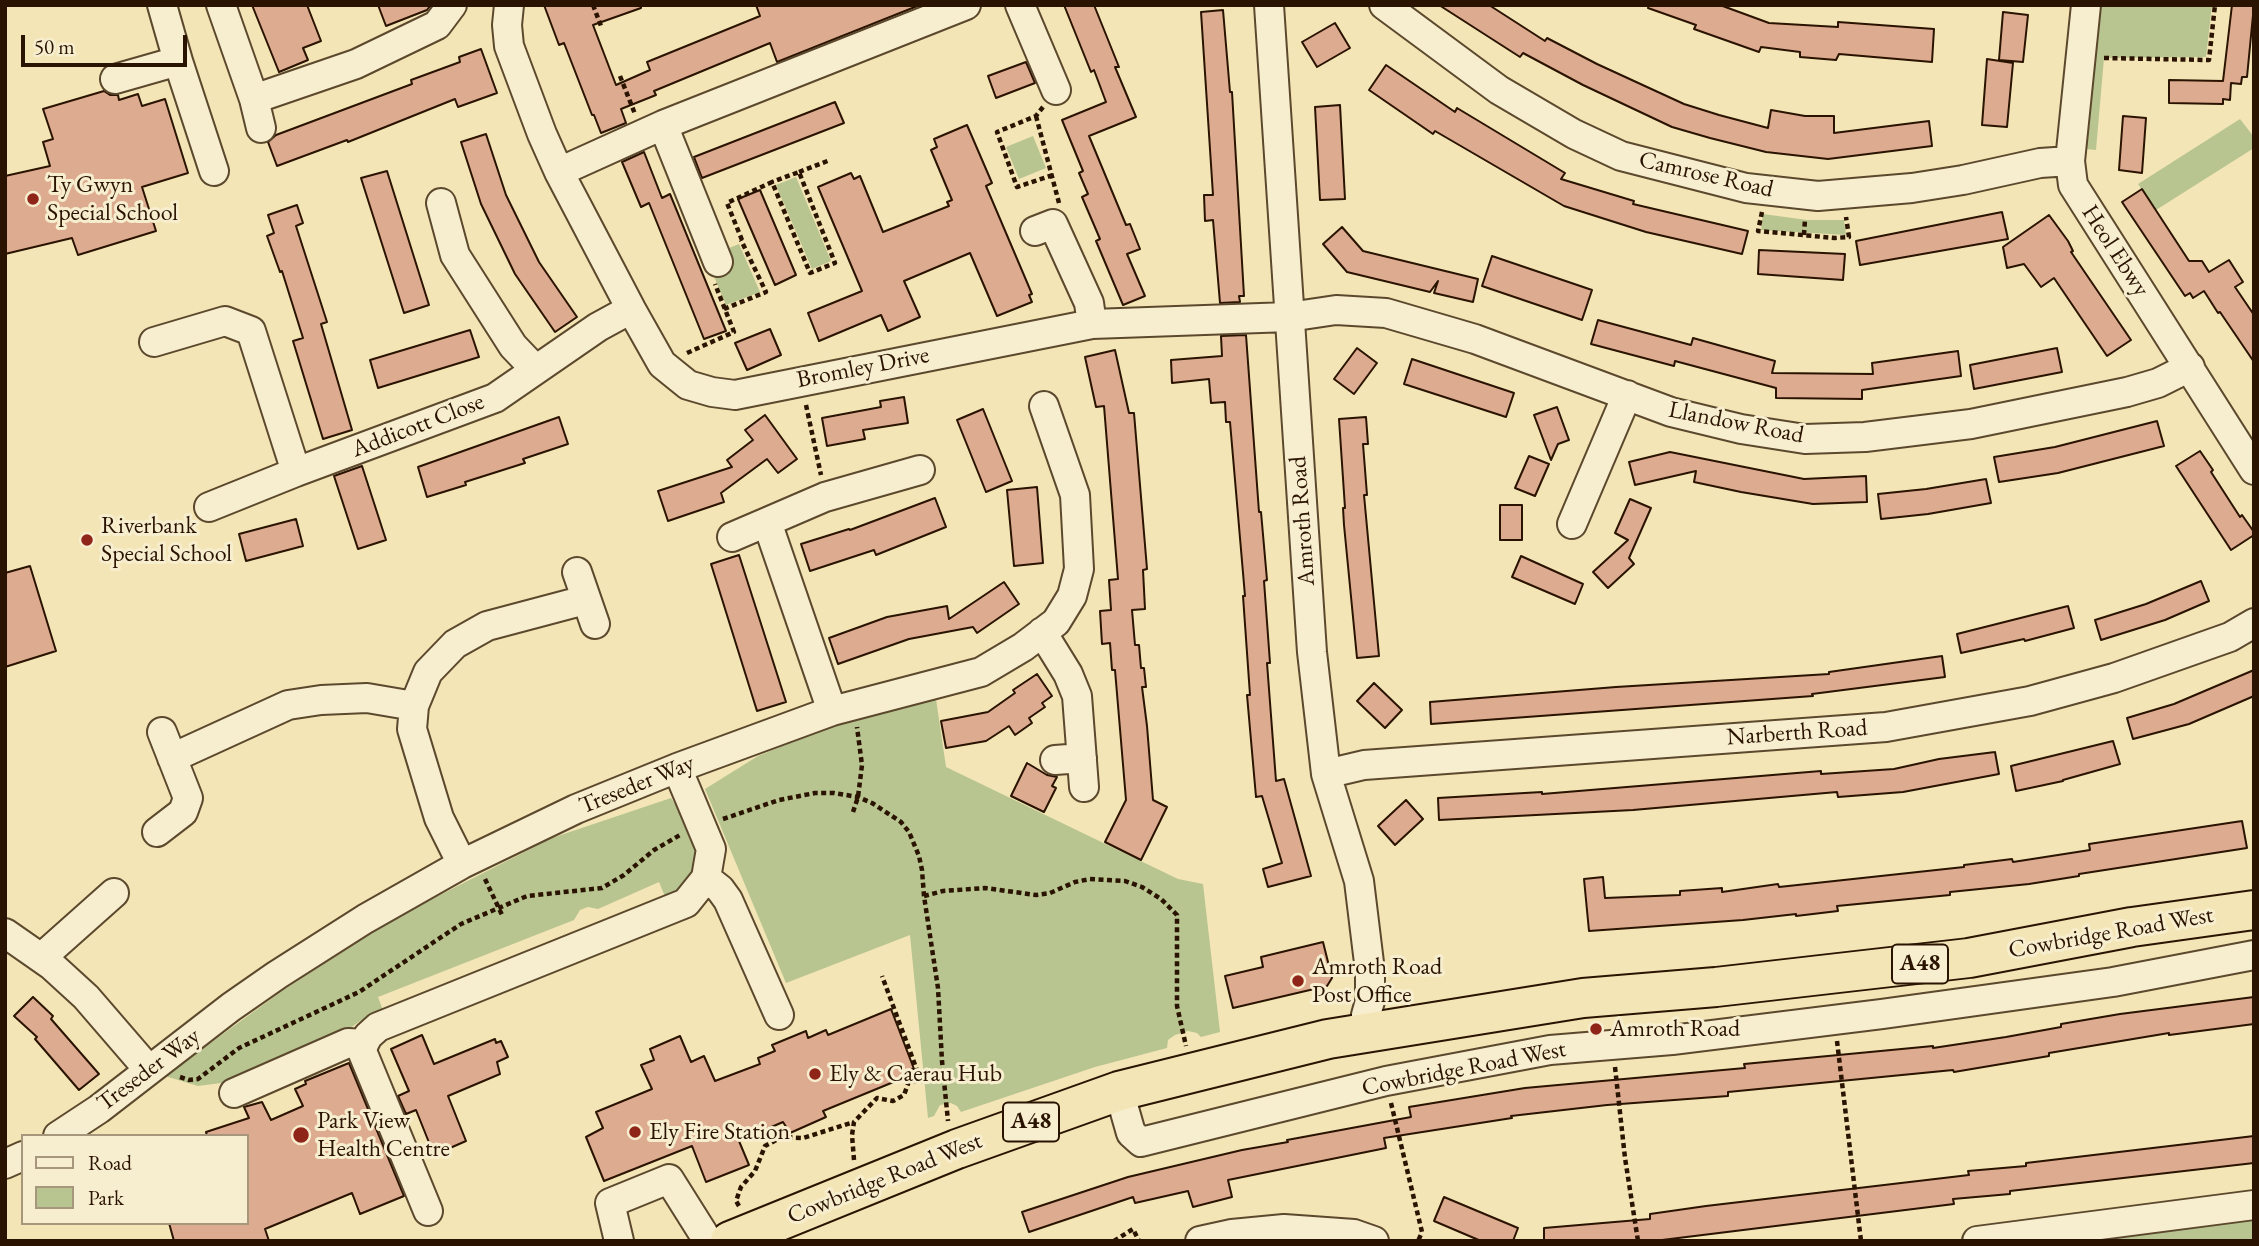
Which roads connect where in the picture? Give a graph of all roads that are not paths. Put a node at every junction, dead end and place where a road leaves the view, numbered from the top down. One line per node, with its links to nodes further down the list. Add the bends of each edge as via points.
1 (162, 5): 10 (street)
2 (221, 5): 13 (street)
3 (452, 5): 13 (street, via 437,25 356,64)
4 (509, 5): 18 (street, Bromley Drive, via 509,46)
5 (967, 5): 15 (street)
6 (1020, 5): 12 (street)
7 (1269, 5): 23 (street, Amroth Road)
8 (1384, 5): 16 (street, Camrose Road, via 1499,90 1574,134 1621,156 1746,188 1818,196 1844,194 1912,188)
9 (2085, 5): 16 (street, Heol Ebwy)
10 (178, 61): 11 (street); 17 (street)
11 (115, 79)
12 (1056, 90)
13 (254, 99): 14 (street)
14 (261, 128)
15 (653, 129): 18 (street); 21 (street)
16 (2070, 161): 26 (street, Heol Ebwy, via 2073,185)
17 (214, 171)
18 (559, 172): 22 (street, Bromley Drive)
19 (441, 203): 27 (street, via 454,255 513,346)
20 (1044, 228): 24 (street, via 1089,303)
21 (716, 257)
22 (631, 309): 24 (street, Bromley Drive, via 662,364 688,385 735,394); 27 (street, Addicott Close)
23 (1289, 317): 24 (street, Bromley Drive); 28 (street, Llandow Road, via 1336,310 1386,313 1475,339); 43 (street, Amroth Road, via 1312,652)
24 (1092, 324)
25 (154, 342): 32 (street, via 225,321 251,331)
26 (2190, 367): 28 (street, Llandow Road, via 2127,393 1984,422 1841,438 1805,439 1741,429 1671,412); 31 (street, Heol Ebwy)
27 (535, 369): 32 (street, Addicott Close, via 495,398)
28 (1627, 395): 35 (street)
29 (1044, 407): 39 (street, Treseder Way, via 1075,495 1079,569 1072,596 1056,622)
30 (920, 470): 34 (street, via 825,497)
31 (2254, 470)
32 (296, 472): 33 (street, Addicott Close)
33 (209, 507)
34 (767, 522): 36 (street); 41 (street)
35 (1572, 524)
36 (732, 537)
37 (577, 572): 40 (street, via 590,612 487,626 455,644 428,672)
38 (2254, 623): 43 (street, Narberth Road, via 2230,638 2114,678 2030,701 1886,727 1364,765)
39 (1042, 632): 41 (street, Treseder Way, via 981,672); 44 (street, via 1077,696 1068,759)
40 (414, 706): 45 (street, via 367,698 288,705 167,745 188,798 178,818); 46 (street, via 412,729 439,818)
41 (842, 708): 42 (street, Treseder Way)
42 (677, 768): 46 (street, Treseder Way, via 576,808); 47 (street, via 712,849)
43 (1326, 774): 56 (street, Amroth Road, via 1359,880 1370,971 1366,1015)
44 (1084, 787)
45 (157, 832)
46 (472, 868): 58 (street, Treseder Way, via 365,919 277,975)
47 (706, 878): 55 (street, via 728,900); 57 (street, via 686,902 379,1027)
48 (114, 893): 52 (street)
49 (2254, 910): 53 (highway, Cowbridge Road West / A48)
50 (5, 933): 52 (street)
51 (2254, 955): 54 (street, Cowbridge Road West, via 2113,982)
52 (41, 958): 58 (street)
53 (1969, 958): 54 (street); 56 (highway, Cowbridge Road West / A48, via 1583,998)
54 (1974, 1001): 59 (street, Cowbridge Road West, via 1672,1040 1550,1050 1386,1082 1141,1142 1131,1133)
55 (779, 1015)
56 (1370, 1031): 59 (highway, Cowbridge Road West / A48)
57 (364, 1044): 60 (street, via 348,1043); 65 (street, via 362,1051)
58 (154, 1066): 61 (street, Treseder Way)
59 (1119, 1091): 66 (highway, Cowbridge Road West / A48)
60 (234, 1093)
61 (61, 1134)
62 (21, 1157): 63 (street)
63 (5, 1164)
64 (2254, 1205): 67 (street)
65 (428, 1211)
66 (735, 1224)
67 (2026, 1238): 72 (street)
68 (620, 1241): 69 (street, via 610,1203 669,1178)
69 (708, 1241)
70 (1200, 1241): 71 (street, via 1284,1229 1354,1234)
71 (1374, 1241)
72 (1977, 1241)

